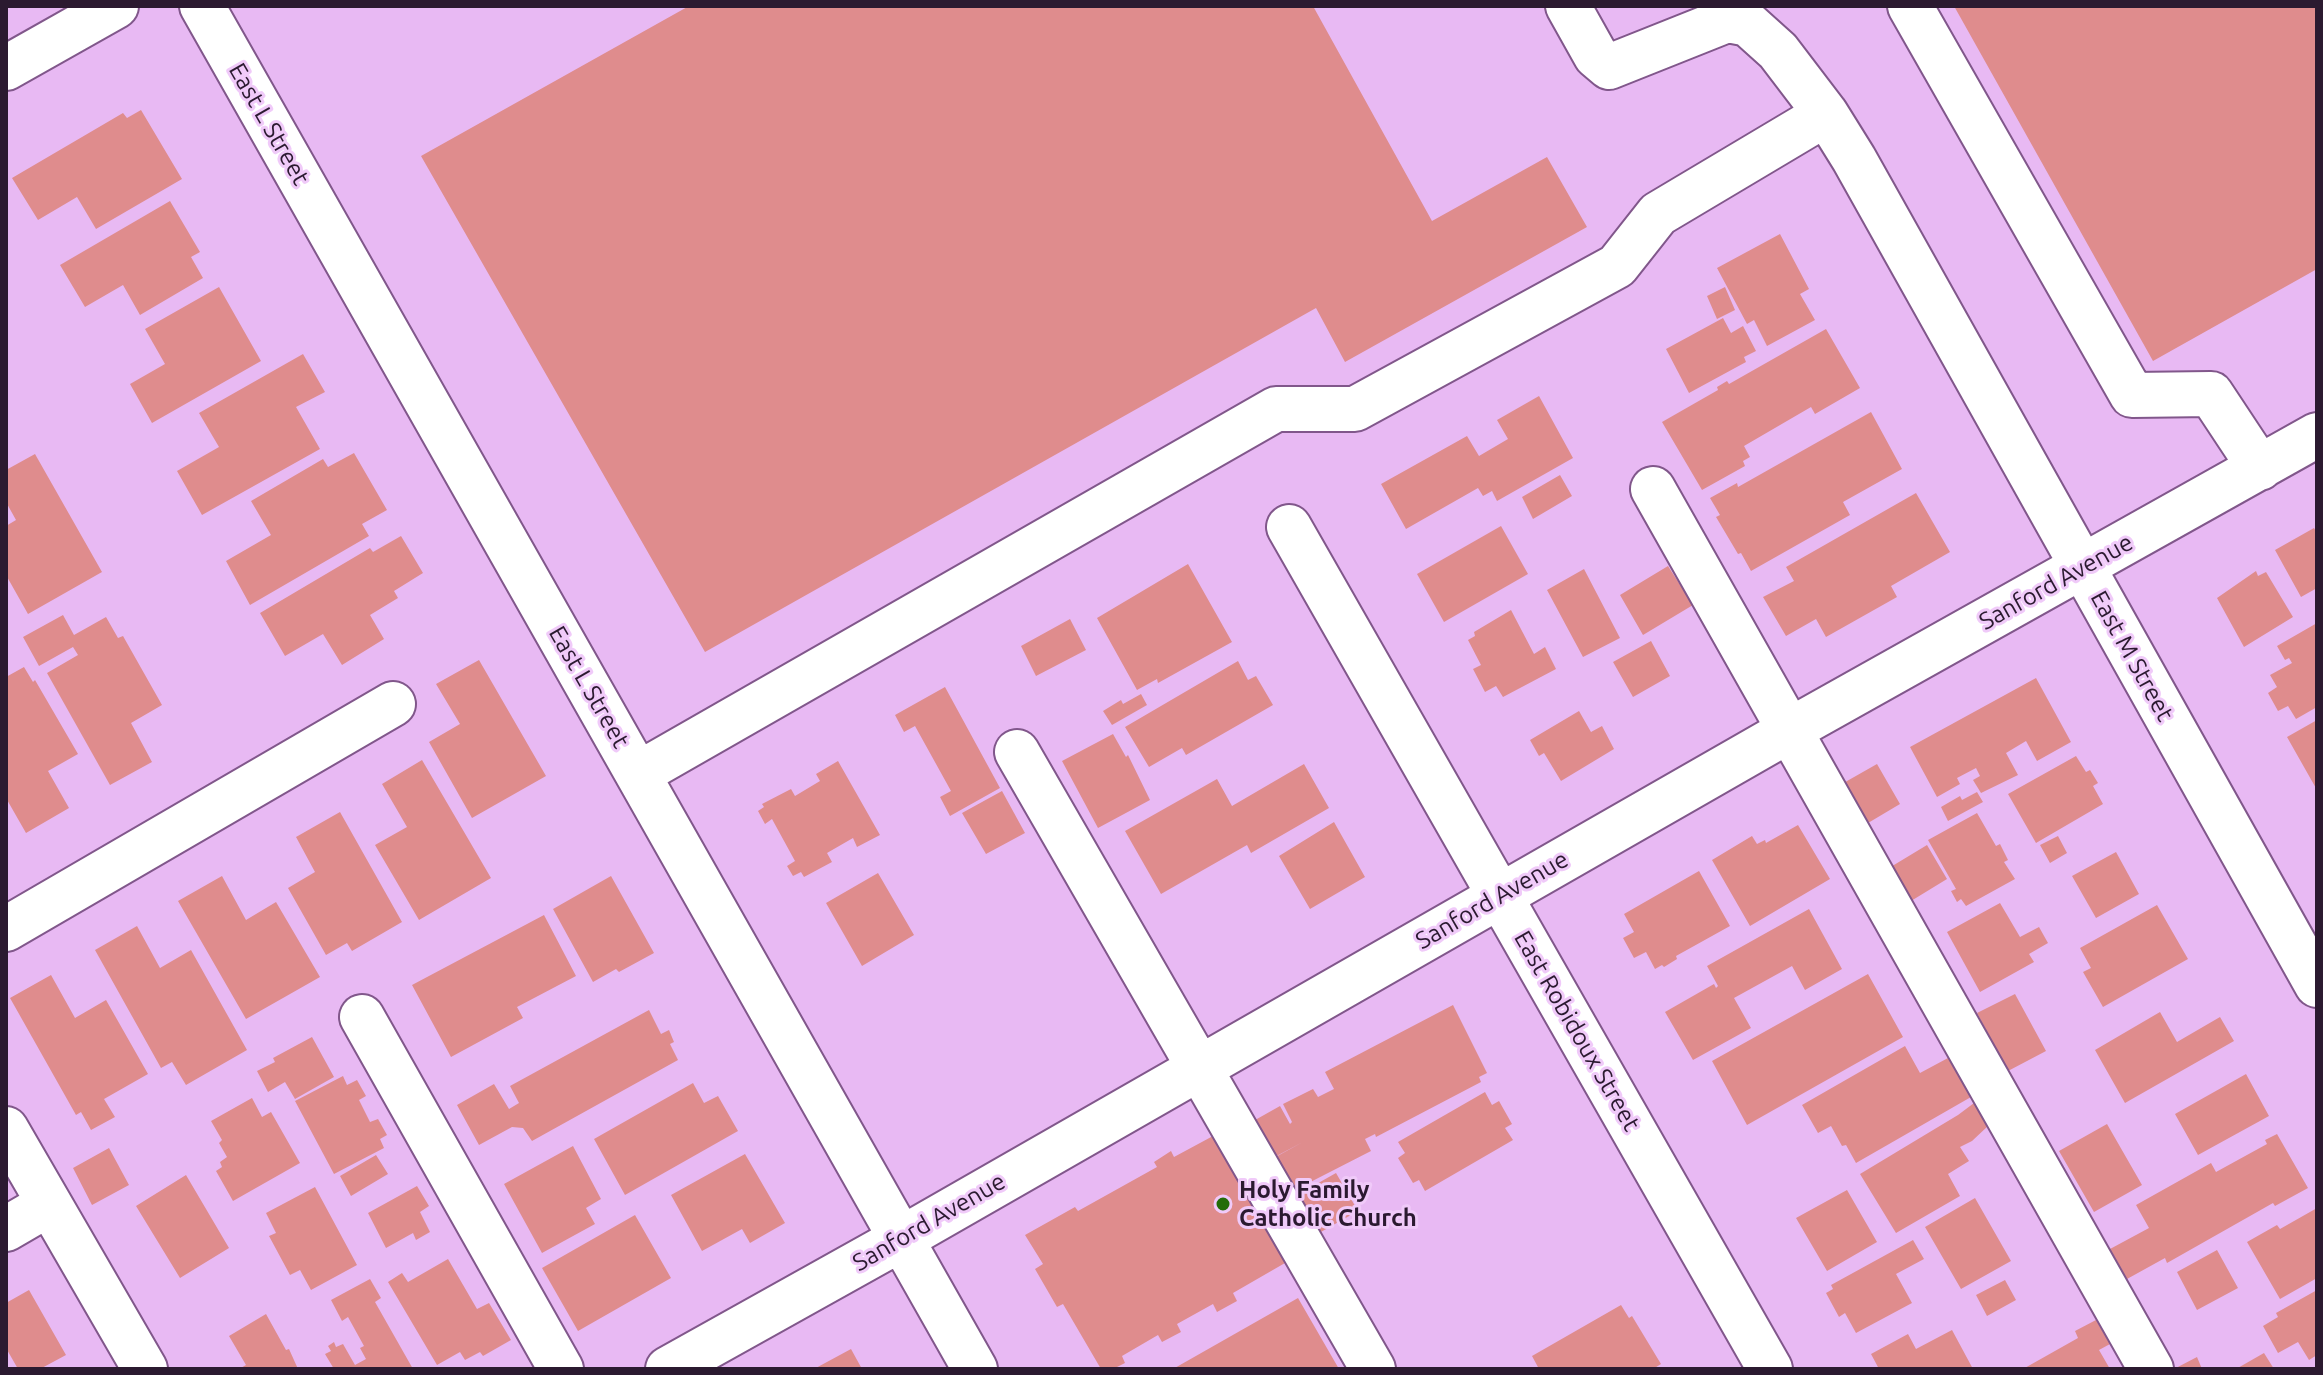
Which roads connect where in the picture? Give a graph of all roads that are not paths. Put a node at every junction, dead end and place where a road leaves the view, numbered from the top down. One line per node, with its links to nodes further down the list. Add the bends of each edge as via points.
1 (116, 6): 5 (street)
2 (202, 6): 15 (street, East L Street)
3 (1568, 6): 6 (street, East M Street, via 1596,56 1609,67 1727,20 1748,24 1778,51)
4 (1910, 6): 8 (street, via 2132,395 2211,394)
5 (6, 68)
6 (1826, 114): 11 (street, East M Street); 15 (street, via 1658,214 1617,266 1355,409 1276,409)
7 (2317, 435): 8 (street, Sanford Avenue)
8 (2260, 468): 11 (street, Sanford Avenue)
9 (1653, 489): 13 (street)
10 (1289, 527): 16 (street, East Robidoux Street)
11 (2083, 568): 13 (street, Sanford Avenue); 18 (street, East M Street)
12 (393, 704): 17 (street)
13 (1790, 730): 16 (street, Sanford Avenue); 31 (street)
14 (1017, 752): 20 (street)
15 (638, 774): 24 (street, East L Street)
16 (1500, 895): 20 (street, Sanford Avenue); 30 (street, East Robidoux Street)
17 (6, 929)
18 (2317, 985)
19 (362, 1017): 26 (street)
20 (1199, 1068): 24 (street, Sanford Avenue); 29 (street)
21 (6, 1129): 22 (street)
22 (49, 1204): 23 (street); 25 (street)
23 (6, 1229)
24 (901, 1239): 27 (street, Sanford Avenue); 28 (street, East L Street)
25 (145, 1369)
26 (561, 1369)
27 (668, 1369)
28 (975, 1369)
29 (1373, 1369)
30 (1770, 1369)
31 (2151, 1369)

